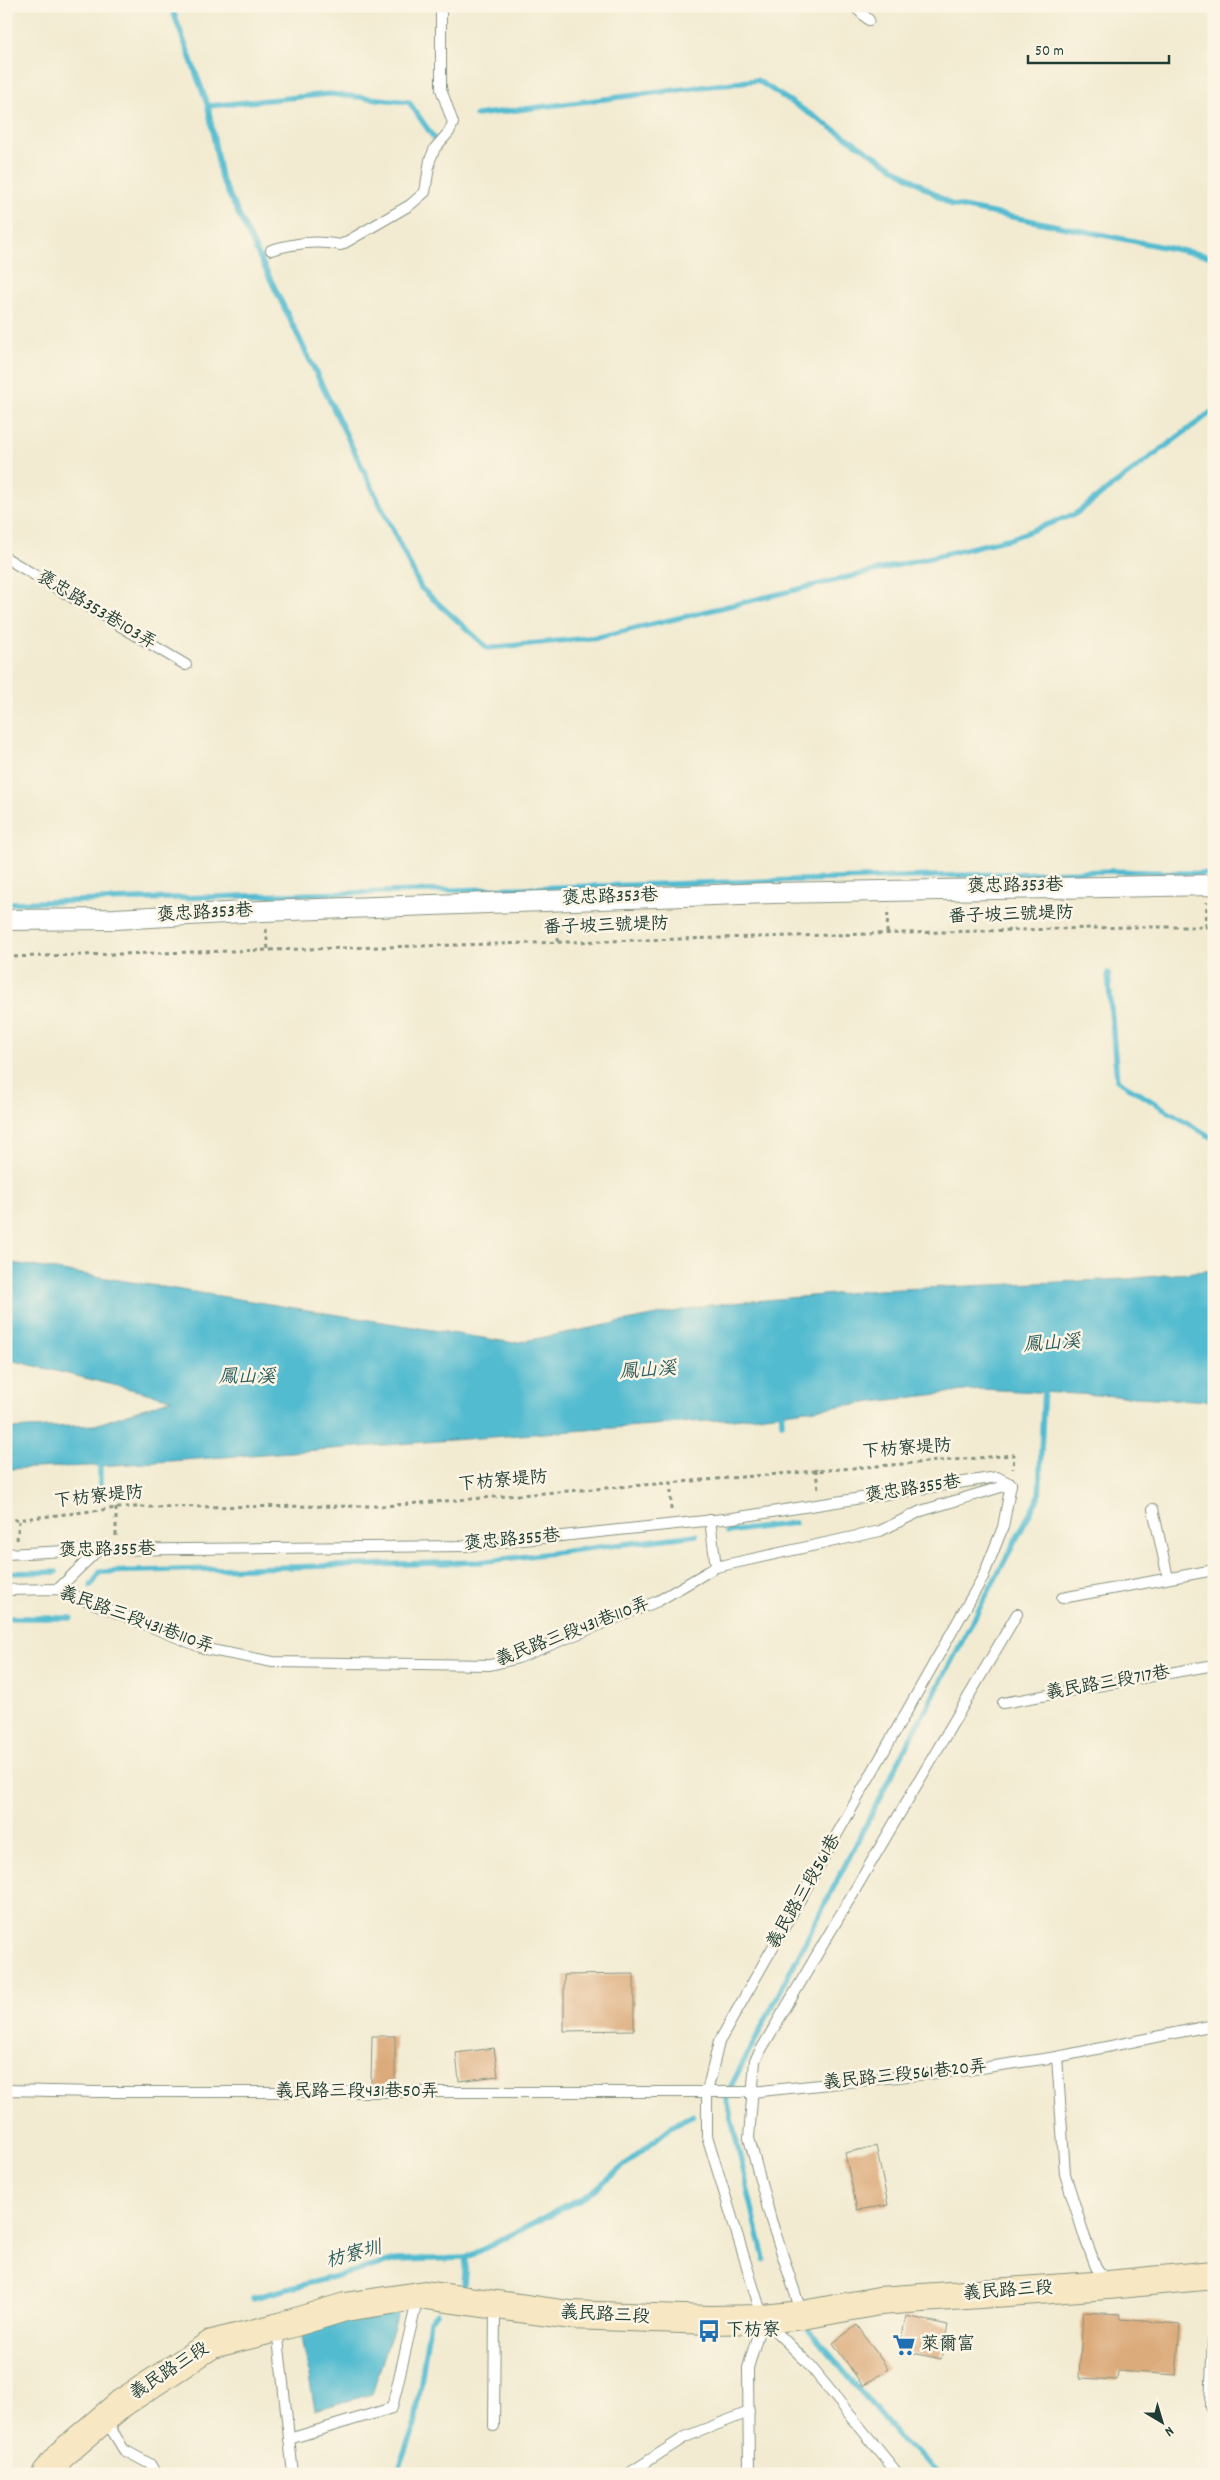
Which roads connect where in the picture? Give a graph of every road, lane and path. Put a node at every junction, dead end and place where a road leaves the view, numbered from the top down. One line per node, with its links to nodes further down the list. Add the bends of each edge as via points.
1 (441, 6): 4 (lane, via 441,90 452,123 430,160 425,192 410,205 341,245 309,242)
2 (854, 6): 3 (lane)
3 (869, 20)
4 (271, 250)
5 (6, 558): 6 (lane, 褒忠路353巷103弄)
6 (186, 665)
7 (1214, 884): 8 (street, 褒忠路353巷, via 763,893 115,919)
8 (6, 920)
9 (1214, 927): 10 (path, 番子坡三號堤防, via 1131,926)
10 (6, 957)
11 (816, 1469): 12 (path, 下枋寮堤防); 13 (path, 下枋寮堤防, via 1014,1455); 14 (path)
12 (671, 1482): 15 (path, 下枋寮堤防, via 383,1506); 19 (path)
13 (1011, 1484): 14 (lane, 褒忠路355巷, via 997,1477); 23 (lane, 義民路三段431巷110弄, via 921,1511 880,1531); 35 (lane, 義民路三段561巷, via 1004,1527 983,1578 719,2042)
14 (819, 1505): 17 (lane, 褒忠路355巷)
15 (116, 1508): 18 (path, 下枋寮堤防); 21 (path)
16 (1153, 1509): 25 (lane)
17 (710, 1520): 19 (lane, 褒忠路355巷); 23 (lane)
18 (6, 1521)
19 (671, 1525): 21 (lane, 褒忠路355巷, via 466,1546)
20 (98, 1550): 21 (lane, 褒忠路355巷); 22 (lane, 褒忠路355巷); 26 (lane)
21 (117, 1550)
22 (6, 1554)
23 (716, 1567): 26 (lane, 義民路三段431巷110弄, via 658,1601 518,1658 490,1665 273,1662 206,1649)
24 (1214, 1570): 25 (lane)
25 (1168, 1578): 28 (lane)
26 (58, 1589): 27 (lane, 義民路三段431巷110弄)
27 (6, 1590)
28 (1062, 1598)
29 (1017, 1614): 36 (lane, via 755,2060)
30 (1214, 1665): 31 (lane, 義民路三段717巷)
31 (1003, 1703)
32 (1214, 2025): 33 (lane, 義民路三段561巷20弄)
33 (1058, 2057): 36 (lane, 義民路三段561巷20弄, via 967,2070); 38 (lane, via 1065,2174 1096,2267)
34 (6, 2090): 35 (lane, 義民路三段431巷50弄)
35 (707, 2092): 36 (lane, 義民路三段561巷20弄); 43 (lane, 義民路三段561巷, via 707,2136)
36 (752, 2092): 42 (lane, via 749,2138)
37 (1214, 2275): 38 (main road, 義民路三段)
38 (1108, 2285): 42 (main road, 義民路三段, via 879,2301)
39 (418, 2296): 40 (main road, 義民路三段); 44 (main road, 義民路三段, via 345,2307); 49 (lane, via 392,2408)
40 (495, 2305): 43 (main road, 義民路三段, via 570,2315); 48 (lane)
41 (1214, 2312): 45 (lane)
42 (803, 2315): 43 (main road, 義民路三段)
43 (763, 2319): 46 (lane, via 748,2368); 55 (lane, via 808,2362)
44 (276, 2328): 47 (main road, 義民路三段, via 212,2344); 49 (lane)
45 (1210, 2407)
46 (748, 2412): 53 (lane, via 685,2437); 54 (lane)
47 (104, 2418): 50 (main road, 義民路三段, via 61,2455); 51 (lane, via 124,2450 150,2464)
48 (494, 2426)
49 (289, 2439): 52 (lane)
50 (46, 2474)
51 (156, 2474)
52 (293, 2474)
53 (628, 2474)
54 (749, 2474)
55 (898, 2474)

